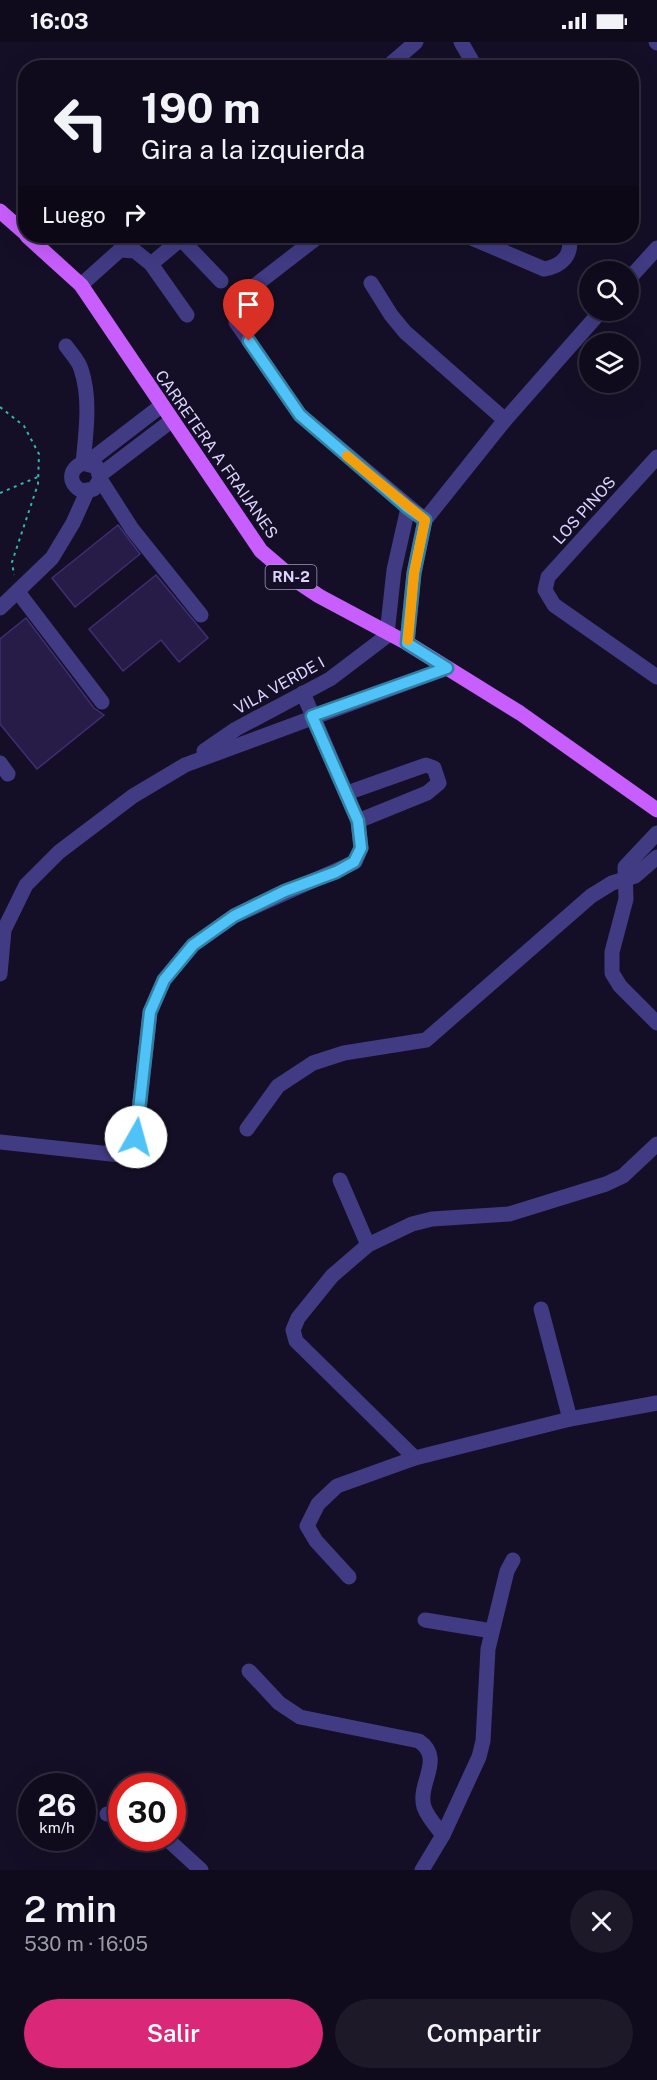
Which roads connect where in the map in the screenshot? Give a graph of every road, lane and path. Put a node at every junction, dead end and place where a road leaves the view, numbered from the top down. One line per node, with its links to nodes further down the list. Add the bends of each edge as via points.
1 (416, 42): 3 (street)
2 (461, 42): 4 (street)
3 (395, 60)
4 (471, 60)
5 (0, 211): 6 (main road, CARRETERA A FRAIJANES / RN-2)
6 (18, 228)
7 (35, 243): 18 (main road, CARRETERA A FRAIJANES / RN-2)
8 (173, 243): 14 (street)
9 (185, 243): 16 (street)
10 (310, 243): 32 (street, via 240,297 235,308 236,322 300,415)
11 (483, 243): 12 (street, via 544,269 563,261 570,251)
12 (569, 243)
13 (657, 248): 15 (street)
14 (151, 264): 18 (street, via 135,251 120,250); 19 (street)
15 (639, 268)
16 (221, 281)
17 (371, 283): 24 (street, via 405,332)
18 (81, 285): 22 (main road, CARRETERA A FRAIJANES / RN-2)
19 (187, 315)
20 (592, 321): 24 (street)
21 (66, 346): 27 (street, via 81,367 85,386)
22 (161, 406): 25 (main road, CARRETERA A FRAIJANES / RN-2); 27 (street)
23 (0, 407): 28 (path, via 24,426 39,454)
24 (505, 420): 33 (street)
25 (171, 421): 29 (street); 37 (main road, CARRETERA A FRAIJANES / RN-2, via 261,551 319,596)
26 (657, 457): 40 (street, LOS PINOS, via 548,577 545,590 554,605)
27 (85, 463): 29 (street, via 97,467); 30 (street, via 74,467 71,477 77,489)
28 (40, 476): 31 (path); 34 (path, via 12,562)
29 (100, 477): 30 (street, via 97,486); 36 (street, via 144,545)
30 (87, 492): 34 (street, via 74,523 52,558)
31 (0, 493)
32 (408, 508): 33 (street); 37 (street, via 394,570)
33 (425, 520): 38 (street, via 414,573)
34 (21, 589): 35 (street); 42 (street)
35 (0, 608)
36 (201, 615)
37 (388, 634): 38 (main road, CARRETERA A FRAIJANES / RN-2); 41 (street, VILA VERDE I, via 330,680)
38 (407, 643): 39 (main road, CARRETERA A FRAIJANES / RN-2)
39 (447, 668): 43 (street); 46 (main road, CARRETERA A FRAIJANES / RN-2, via 520,712)
40 (656, 675)
41 (303, 693): 43 (street); 44 (street, VILA VERDE I, via 236,729)
42 (102, 702)
43 (312, 716): 44 (street); 45 (street)
44 (185, 765): 51 (street, via 133,796 59,852 27,885 4,930)
45 (347, 793): 47 (street); 47 (street, via 426,765 434,768 439,783 427,793)
46 (657, 810)
47 (358, 821): 54 (street, via 361,848 354,862 234,916 193,945 164,980 150,1012 136,1137 120,1155)
48 (657, 833): 50 (street, via 625,867)
49 (657, 857): 50 (street, via 635,876)
50 (626, 877): 52 (street, via 626,899 612,952 612,973); 53 (street, via 591,896 426,1040 344,1053 313,1063 278,1086)
51 (0, 974)
52 (657, 1023)
53 (247, 1129)
54 (0, 1142)
55 (657, 1144): 57 (street, via 623,1176 606,1184 509,1214 412,1224)
56 (340, 1180): 57 (street)
57 (368, 1245): 61 (street, via 332,1276 293,1330 296,1341)
58 (541, 1309): 60 (street)
59 (657, 1403): 60 (street)
60 (570, 1419): 61 (street)
61 (415, 1458): 63 (street, via 336,1486 318,1504 307,1526)
62 (513, 1560): 65 (street)
63 (350, 1577)
64 (425, 1620): 65 (street)
65 (492, 1631): 67 (street, via 479,1757)
66 (249, 1671): 67 (street, via 279,1703 300,1717 418,1741 426,1746 431,1761 423,1805)
67 (443, 1835): 70 (street)
68 (180, 1851): 69 (street)
69 (201, 1870)
70 (423, 1870)

